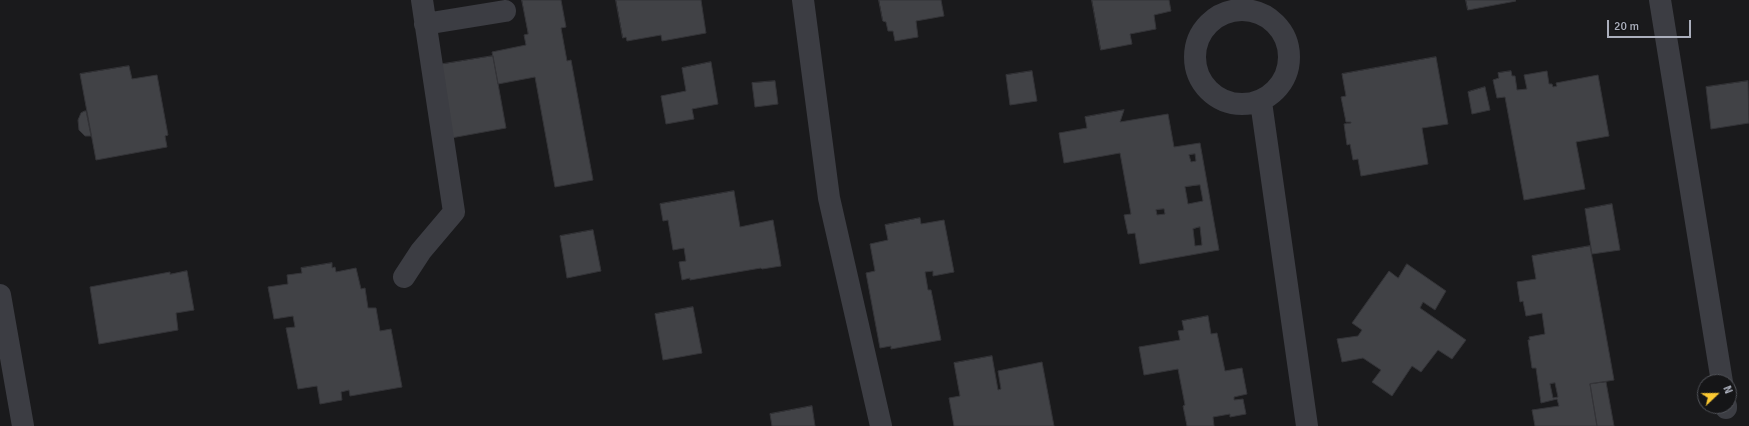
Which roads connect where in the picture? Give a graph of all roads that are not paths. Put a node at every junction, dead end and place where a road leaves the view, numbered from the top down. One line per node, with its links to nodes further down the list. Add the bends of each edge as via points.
1 (422, 0): 6 (street)
2 (803, 0): 12 (street, via 829,198)
3 (1660, 0): 10 (street)
4 (1235, 4): 7 (street, via 1263,14 1283,32 1290,59 1282,85); 7 (street, via 1211,20 1196,42 1195,70 1209,94 1234,106)
5 (505, 11): 6 (street)
6 (425, 24): 8 (street, via 454,212 421,251)
7 (1261, 102): 13 (street)
8 (404, 277)
9 (0, 295): 11 (street)
10 (1721, 374)
11 (23, 426)
12 (881, 426)
13 (1307, 426)

